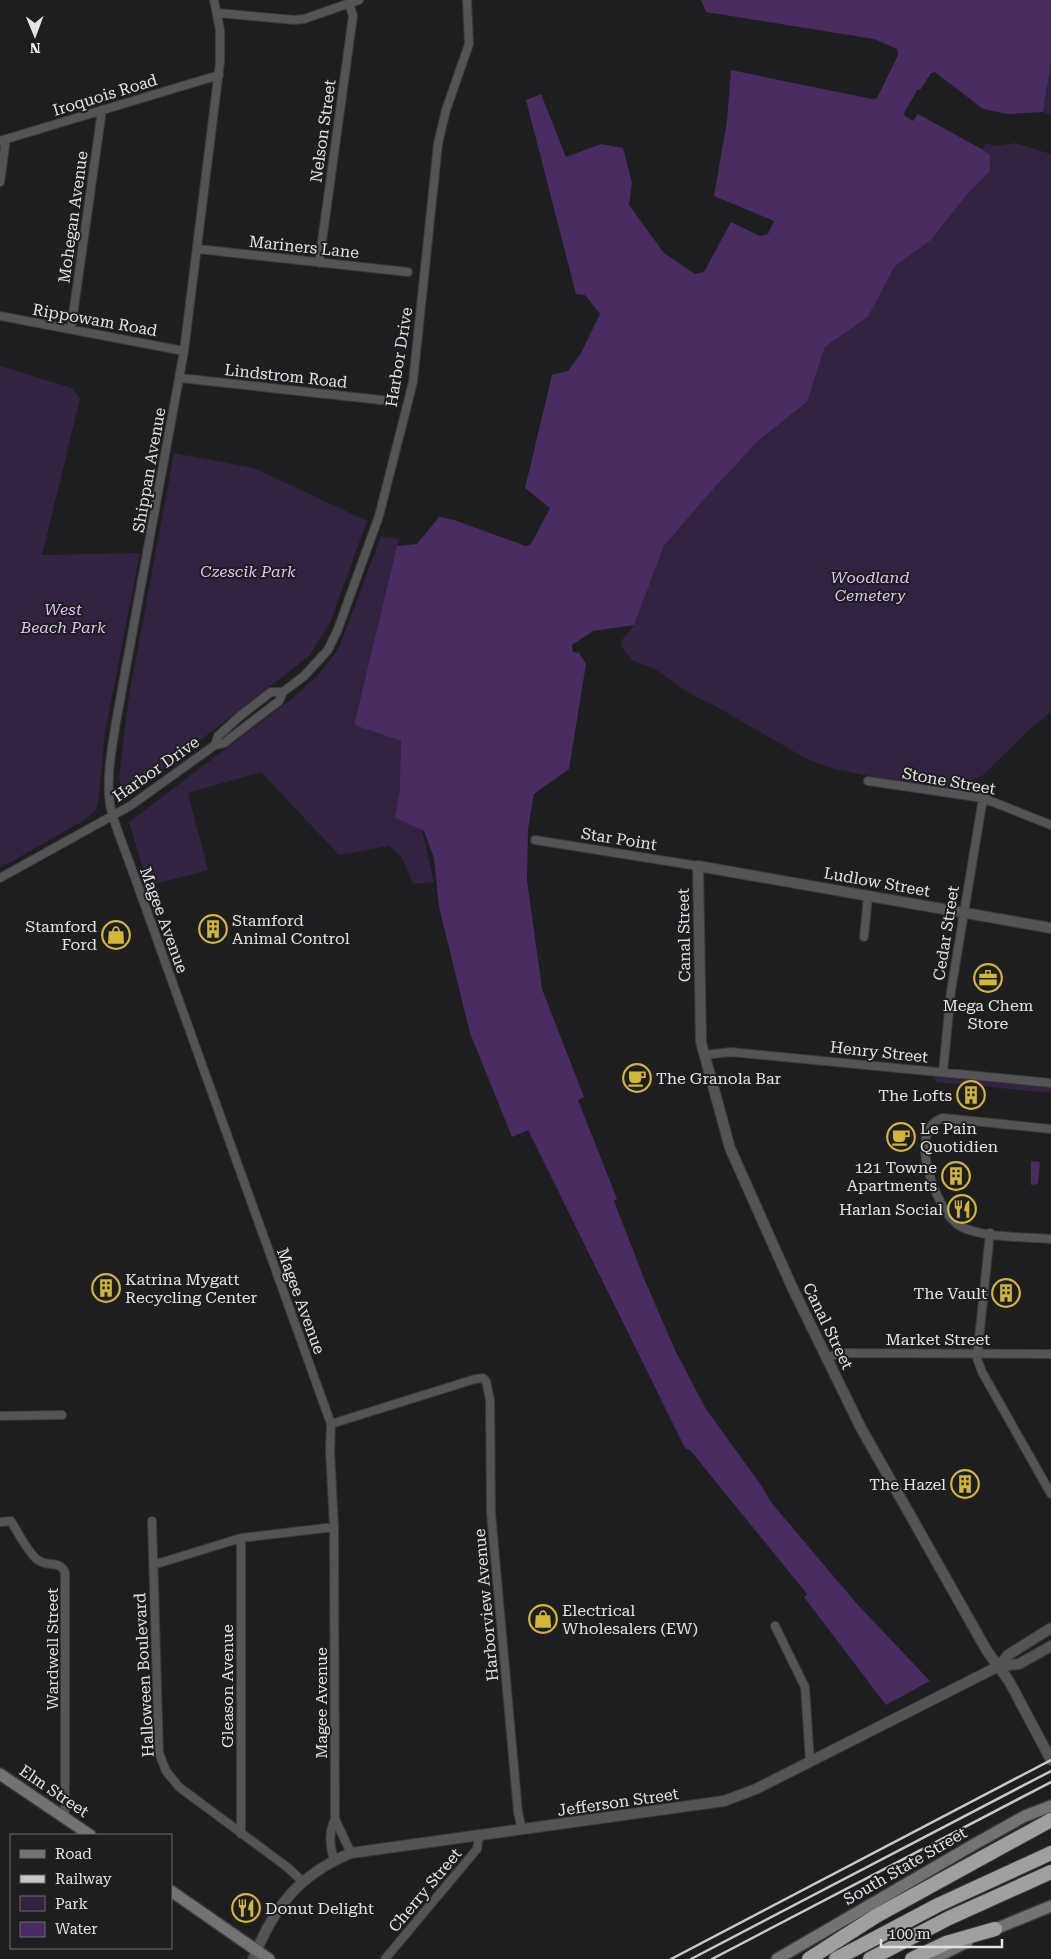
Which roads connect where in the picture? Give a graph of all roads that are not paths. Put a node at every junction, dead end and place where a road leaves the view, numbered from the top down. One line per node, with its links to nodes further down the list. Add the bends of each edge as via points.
1 (214, 0): 5 (street, Shippan Avenue)
2 (359, 0): 4 (street)
3 (467, 0): 18 (street, Harbor Drive, via 469,44 446,110 440,138 413,382 379,516 328,650 304,676)
4 (349, 3): 5 (street, via 294,20); 11 (street, Nelson Street, via 353,16)
5 (218, 13): 6 (street, Shippan Avenue)
6 (219, 76): 7 (street, Iroquois Road); 10 (street, Shippan Avenue)
7 (102, 110): 8 (street, Iroquois Road); 14 (street, Mohegan Avenue)
8 (3, 140): 9 (street)
9 (0, 182)
10 (198, 249): 11 (street, Mariners Lane); 15 (street, Shippan Avenue)
11 (319, 263): 12 (street, Mariners Lane)
12 (408, 272)
13 (0, 316): 14 (street, Rippowam Road)
14 (71, 329): 15 (street, Rippowam Road)
15 (184, 350): 16 (street, Shippan Avenue)
16 (180, 378): 17 (street, Lindstrom Road); 22 (street, Shippan Avenue, via 113,744 109,796)
17 (390, 401)
18 (283, 692): 19 (street, Harbor Drive, via 280,701 224,743); 19 (street, Harbor Drive, via 271,692 218,736)
19 (214, 745): 22 (street, Harbor Drive)
20 (868, 781): 21 (street, Stone Street)
21 (983, 798): 23 (street, Stone Street); 28 (street, Cedar Street)
22 (113, 816): 26 (street); 42 (street, Magee Avenue)
23 (1051, 825)
24 (535, 840): 25 (street, Star Point)
25 (698, 866): 27 (street, Ludlow Street); 31 (street, Canal Street)
26 (0, 878)
27 (868, 896): 28 (street, Ludlow Street); 30 (street)
28 (963, 913): 29 (street, Ludlow Street); 32 (street, Cedar Street)
29 (1051, 928)
30 (864, 937)
31 (704, 1055): 32 (street, Henry Street, via 731,1052); 39 (street, Canal Street, via 737,1165)
32 (943, 1072): 33 (street, Henry Street)
33 (1051, 1083)
34 (1051, 1129): 35 (street, via 942,1118 930,1125 925,1158 928,1174 946,1210 957,1225)
35 (990, 1233): 36 (street); 37 (street)
36 (1051, 1240)
37 (977, 1353): 38 (street, Market Street); 39 (street, Market Street, via 839,1353); 43 (street, via 982,1372)
38 (1051, 1354)
39 (827, 1358): 52 (street, Canal Street, via 869,1442)
40 (62, 1415): 41 (street)
41 (0, 1416)
42 (331, 1424): 46 (street, Magee Avenue); 60 (street, Harborview Avenue, via 483,1378 486,1381 490,1400 491,1514)
43 (1051, 1494)
44 (152, 1521): 48 (street, Halloween Boulevard)
45 (0, 1522): 57 (street, Wardwell Street, via 11,1521 36,1560 44,1564 56,1563 65,1572)
46 (334, 1527): 47 (street); 58 (street, Magee Avenue)
47 (241, 1538): 48 (street); 62 (street, Gleason Avenue)
48 (153, 1565): 62 (street, Halloween Boulevard, via 160,1759 179,1787)
49 (775, 1626): 54 (street, via 805,1686)
50 (1051, 1628): 52 (street, via 1008,1655)
51 (1051, 1646): 52 (street, via 1019,1664)
52 (998, 1666): 53 (street, Canal Street); 54 (street, Jefferson Street)
53 (1051, 1760)
54 (810, 1762): 60 (street, Jefferson Street, via 724,1801)
55 (0, 1774): 57 (main road, Elm Street)
56 (1051, 1806): 75 (main road, South State Street, via 1025,1816 973,1845)
57 (65, 1818): 61 (main road, Elm Street)
58 (335, 1819): 64 (street, Magee Avenue); 66 (street, Magee Avenue, via 330,1834)
59 (1051, 1820): 76 (highway, via 862,1924)
60 (522, 1830): 63 (street, Jefferson Street)
61 (89, 1834)
62 (241, 1834): 68 (street, Halloween Boulevard)
63 (479, 1835): 64 (street, Jefferson Street); 74 (street, Cherry Street, via 477,1849)
64 (351, 1853): 66 (street, Jefferson Street)
65 (1051, 1854): 77 (highway, via 938,1905)
66 (334, 1860): 68 (street, Jefferson Street)
67 (1051, 1872): 78 (highway, via 949,1918)
68 (302, 1881): 72 (street, Jefferson Street, via 273,1916)
69 (172, 1891): 72 (main road)
70 (1051, 1906): 71 (main road)
71 (995, 1930): 79 (highway, via 946,1943); 80 (main road)
72 (255, 1954): 73 (main road)
73 (269, 1959)
74 (385, 1959)
75 (777, 1959)
76 (809, 1959)
77 (836, 1959)
78 (870, 1959)
79 (912, 1959)
80 (933, 1959)

